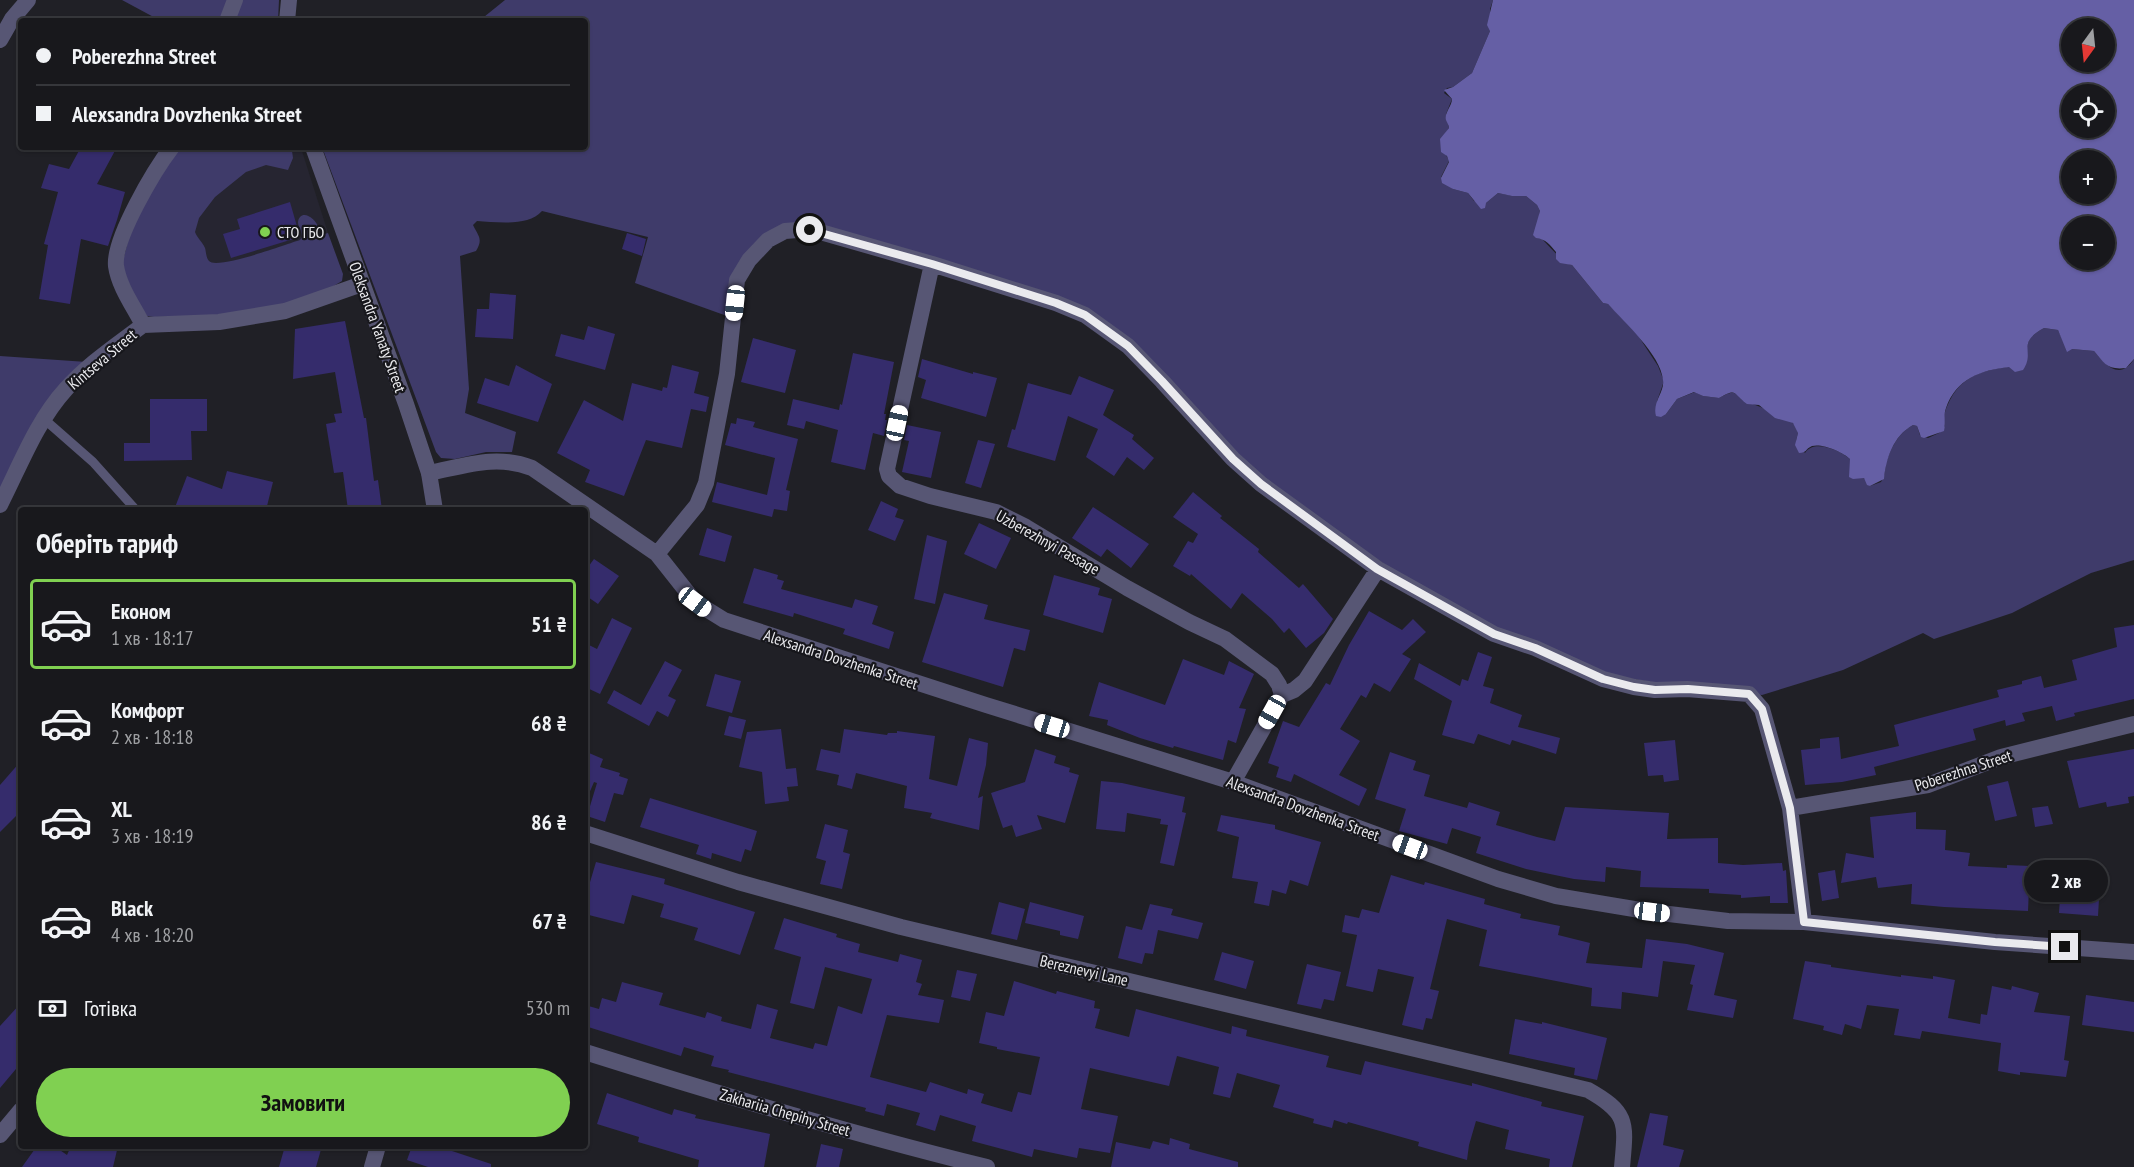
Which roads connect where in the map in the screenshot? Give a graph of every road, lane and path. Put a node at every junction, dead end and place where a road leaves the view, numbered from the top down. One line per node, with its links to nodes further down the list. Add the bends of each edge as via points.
1 (28, 0): 6 (street)
2 (235, 0): 4 (street)
3 (289, 0): 5 (street)
4 (227, 18)
5 (287, 18)
6 (0, 39)
7 (170, 150): 11 (street, Kintseva Street, via 128,221 118,248 116,266)
8 (314, 150): 10 (street, Oleksandra Yanaty Street)
9 (932, 264): 17 (street, via 810,230 785,231 768,240 749,260 737,280 727,374 706,483 697,505); 18 (street, via 1056,303 1113,333 1233,459); 19 (street, Uzberezhnyi Passage, via 887,469 889,476 900,486 996,512 1026,527 1127,588 1234,645 1272,674)
10 (362, 284): 11 (street, via 285,310 219,322); 13 (street, Oleksandra Yanaty Street)
11 (143, 325): 12 (street, Kintseva Street, via 92,364 65,390)
12 (44, 419): 14 (street, Kintseva Street); 15 (lane, via 93,462)
13 (429, 473): 16 (street, Oleksandra Yanaty Street); 17 (street, Alexsandra Dovzhenka Street, via 484,462 519,463)
14 (0, 505)
15 (133, 507)
16 (435, 507)
17 (657, 554): 21 (street, Alexsandra Dovzhenka Street, via 695,602 724,620)
18 (1377, 569): 19 (street, via 1305,681); 22 (street, via 1494,634 1603,679 1655,690 1749,694 1762,709)
19 (1282, 695): 21 (street)
20 (2134, 724): 22 (street, Poberezhna Street, via 2001,757 1928,785)
21 (1233, 782): 24 (street, Alexsandra Dovzhenka Street, via 1498,879 1556,896 1728,921)
22 (1790, 808): 24 (street)
23 (588, 834): 32 (street, Bereznevyi Lane, via 738,882 901,927 1588,1090 1607,1101 1621,1116 1625,1131)
24 (1804, 922): 25 (street, Alexsandra Dovzhenka Street)
25 (2134, 952)
26 (588, 1053): 31 (street, Zakhariia Chepihy Street, via 720,1094)
27 (18, 1114): 28 (street)
28 (0, 1135)
29 (377, 1149): 30 (street)
30 (372, 1167)
31 (987, 1167)
32 (1622, 1167)

